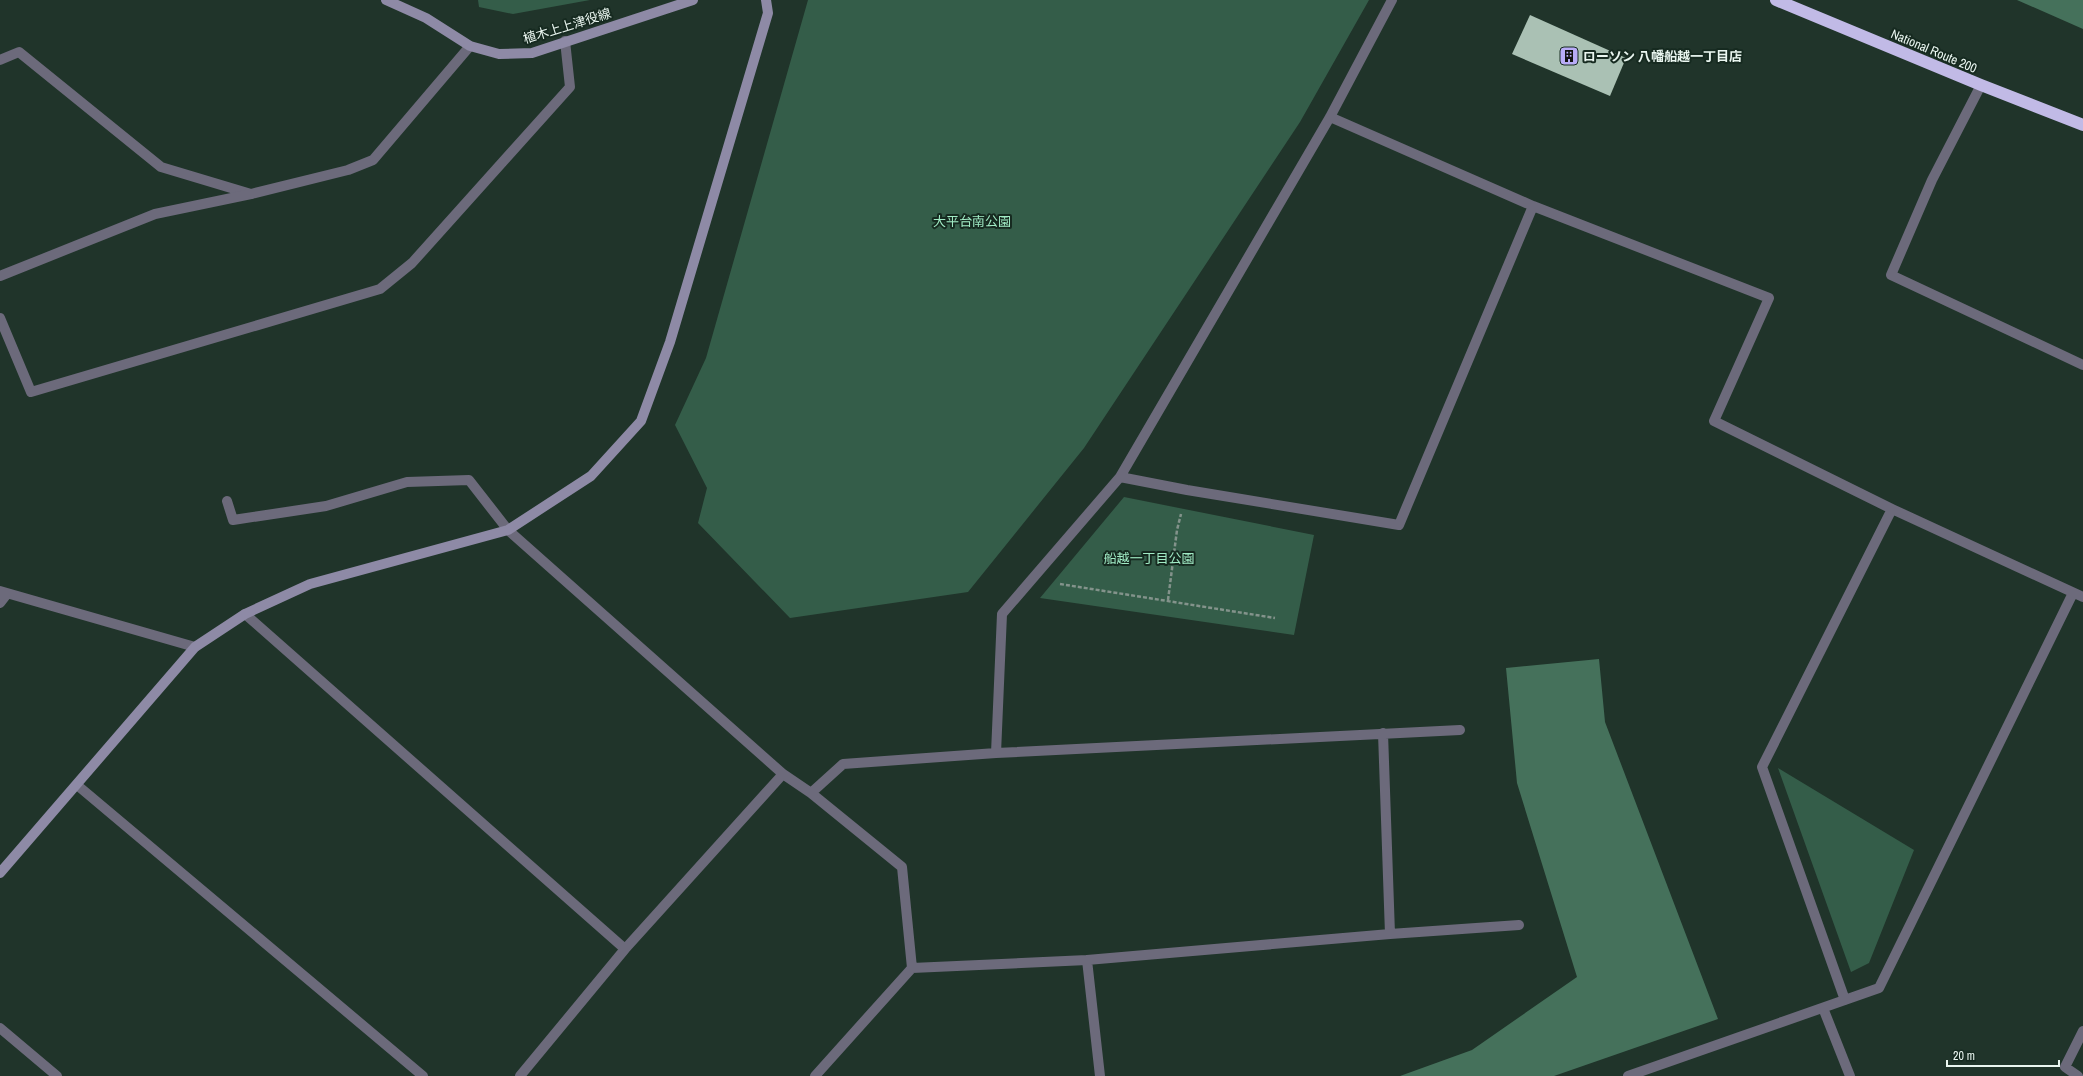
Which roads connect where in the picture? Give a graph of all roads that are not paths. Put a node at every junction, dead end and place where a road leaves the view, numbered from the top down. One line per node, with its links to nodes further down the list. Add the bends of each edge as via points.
1 (386, 0): 7 (street, 植木上上津役線, via 426,18)
2 (693, 0): 6 (street, 植木上上津役線)
3 (766, 0): 20 (street, via 768,13 670,342 641,421 591,476)
4 (1392, 0): 10 (street)
5 (1776, 0): 9 (highway, National Route 200)
6 (565, 42): 7 (street, 植木上上津役線, via 532,53 499,54); 15 (street, via 570,87 412,263 380,289 31,392)
7 (470, 46): 12 (street, via 373,160 348,170)
8 (0, 60): 12 (street, via 19,52 161,167)
9 (1980, 85): 11 (highway, National Route 200); 16 (street, via 1932,180 1891,275)
10 (1330, 117): 13 (street); 17 (street)
11 (2083, 125)
12 (252, 194): 14 (street, via 154,214)
13 (1533, 206): 17 (street, via 1399,525 1187,490); 19 (street, via 1769,298 1714,421)
14 (0, 276)
15 (0, 318)
16 (2083, 364)
17 (1120, 476): 29 (street, via 1002,614)
18 (228, 501): 20 (street, via 232,520 326,506 407,482 469,480)
19 (1892, 509): 22 (street); 39 (street, via 1762,767)
20 (508, 530): 25 (street, via 310,584); 30 (street)
21 (4, 592): 24 (street); 26 (street)
22 (2073, 593): 23 (street); 39 (street, via 1879,988)
23 (2083, 597)
24 (0, 603)
25 (245, 614): 26 (street); 36 (street)
26 (195, 647): 31 (street)
27 (1460, 730): 28 (street)
28 (1383, 734): 29 (street); 35 (street)
29 (996, 753): 32 (street, via 843,764)
30 (782, 774): 32 (street); 36 (street)
31 (77, 785): 33 (street); 45 (street)
32 (811, 793): 38 (street, via 902,867)
33 (0, 873)
34 (1520, 925): 35 (street)
35 (1390, 934): 37 (street)
36 (625, 949): 46 (street)
37 (1087, 960): 38 (street); 48 (street)
38 (912, 968): 47 (street)
39 (1845, 1000): 40 (street)
40 (1823, 1008): 43 (street); 50 (street)
41 (0, 1028): 44 (street)
42 (2083, 1031): 51 (street, via 2065,1067)
43 (1647, 1073): 49 (street)
44 (57, 1076)
45 (423, 1076)
46 (520, 1076)
47 (815, 1076)
48 (1100, 1076)
49 (1628, 1076)
50 (1850, 1076)
51 (2078, 1076)

